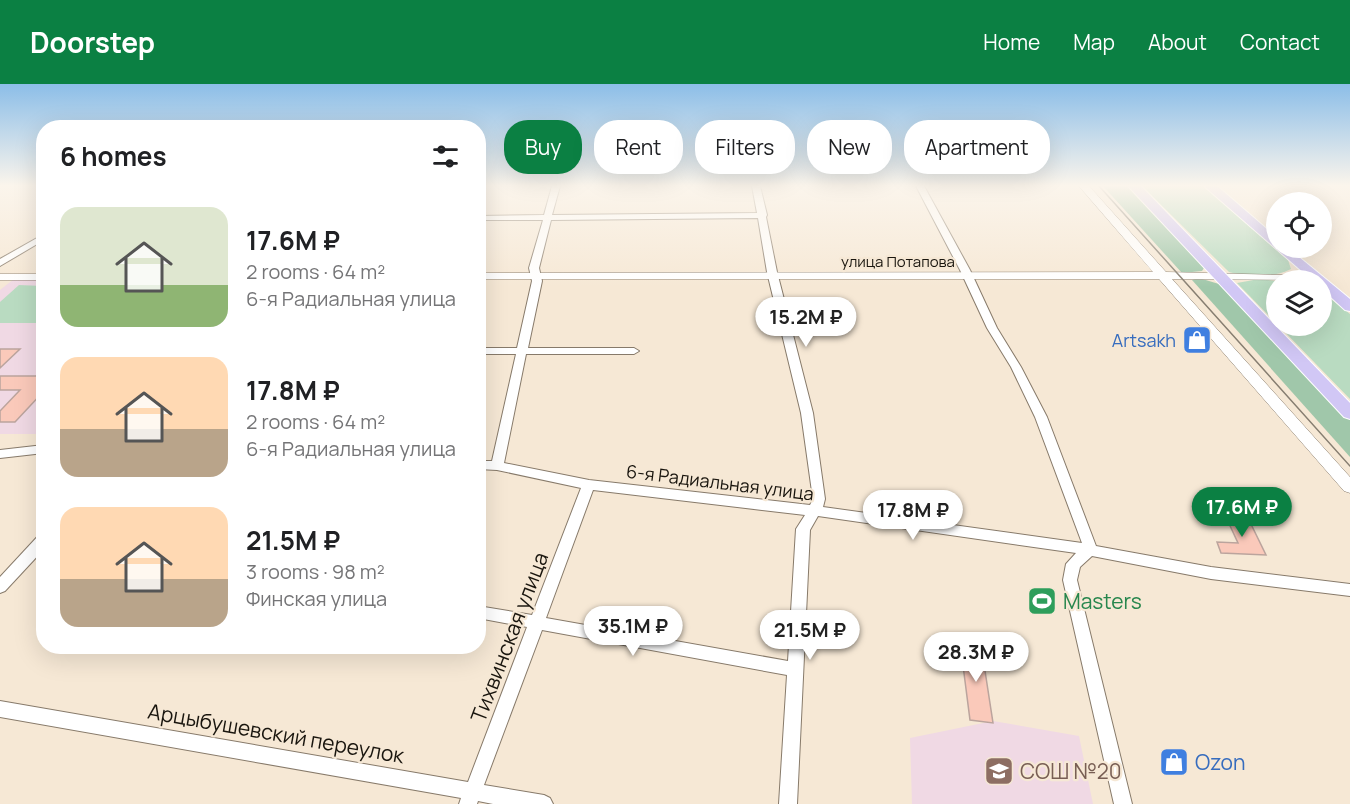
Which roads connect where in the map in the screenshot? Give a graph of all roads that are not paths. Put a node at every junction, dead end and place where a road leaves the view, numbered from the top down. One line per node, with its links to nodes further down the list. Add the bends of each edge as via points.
1 (547, 220): 14 (street)
2 (764, 220): 15 (street)
3 (938, 220): 16 (street)
4 (1114, 220): 12 (street)
5 (1166, 220): 17 (main road)
6 (1249, 220): 7 (main road)
7 (1266, 234)
8 (36, 241): 10 (street)
9 (1293, 258): 11 (main road)
10 (0, 263)
11 (1307, 270)
12 (1163, 275): 16 (street, улица Потапова); 17 (street, улица Потапова); 32 (street)
13 (486, 276): 14 (street, улица Потапова)
14 (535, 276): 15 (street, улица Потапова); 24 (street)
15 (774, 276): 16 (street, улица Потапова); 33 (street, via 807,413 819,499)
16 (967, 276): 35 (street, via 1041,417)
17 (1221, 276): 20 (street, улица Потапова); 26 (main road)
18 (0, 277): 19 (street)
19 (36, 277)
20 (1266, 278)
21 (1332, 291): 22 (main road)
22 (1350, 307)
23 (486, 351): 24 (street)
24 (522, 351): 25 (street); 30 (street)
25 (634, 351)
26 (1350, 413)
27 (36, 450): 28 (street)
28 (0, 454)
29 (486, 465): 30 (street, 6-я Радиальная улица)
30 (497, 466): 31 (street, 6-я Радиальная улица)
31 (589, 485): 33 (street, 6-я Радиальная улица); 39 (street, Тихвинская улица)
32 (1350, 487)
33 (815, 511): 35 (street, 6-я Радиальная улица); 40 (street, via 803,529)
34 (36, 549): 36 (street)
35 (1090, 550): 37 (street, 6-я Радиальная улица, via 1211,573); 45 (street, via 1073,564 1070,580)
36 (0, 587)
37 (1350, 590)
38 (486, 613): 39 (street)
39 (537, 622): 40 (street); 42 (street, Тихвинская улица)
40 (793, 669): 44 (street)
41 (0, 709): 42 (street, Арцыбушевский переулок)
42 (471, 797): 43 (street, Арцыбушевский переулок)
43 (544, 804)
44 (788, 804)
45 (1123, 804)

